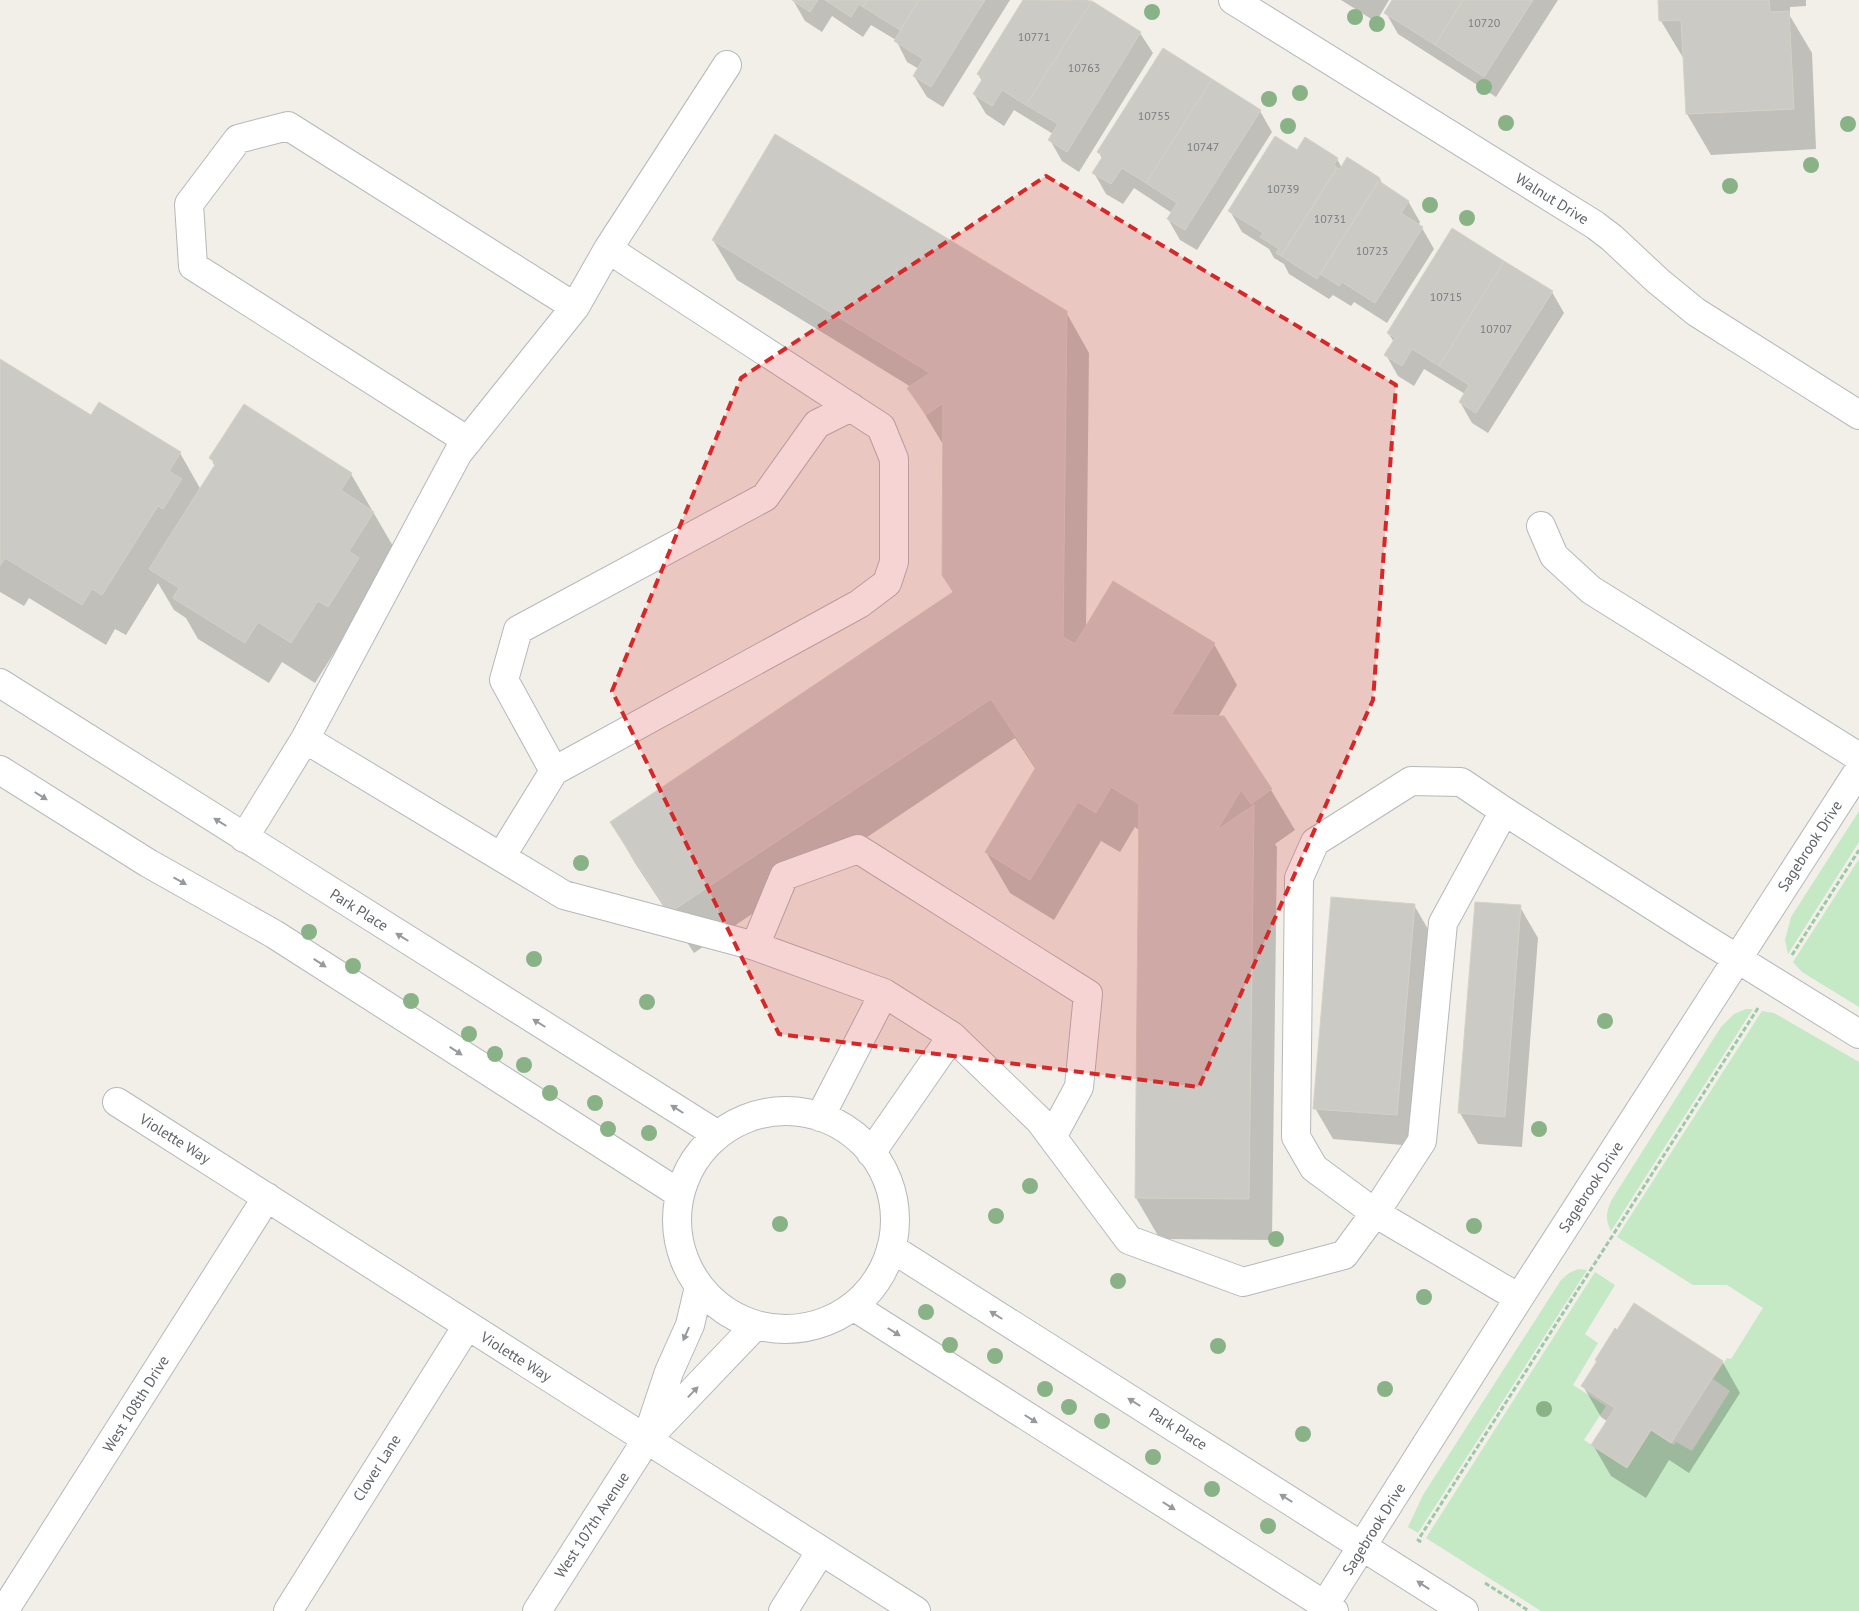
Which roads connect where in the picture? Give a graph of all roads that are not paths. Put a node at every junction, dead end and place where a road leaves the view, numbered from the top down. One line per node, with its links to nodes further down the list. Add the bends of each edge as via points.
1 (1233, 0): 6 (street, Walnut Drive, via 1595,225 1696,312)
2 (727, 66): 3 (street)
3 (608, 249): 4 (street); 5 (street)
4 (575, 307): 7 (street); 7 (street, via 288,126 238,139 189,204 193,266)
5 (851, 407): 14 (street, via 817,424 765,497 518,630 504,680); 14 (street, via 881,426 894,459 894,562 887,583 859,604)
6 (1859, 415)
7 (468, 441): 10 (street, via 458,453)
8 (1541, 526): 11 (street, via 1554,556 1591,590)
9 (0, 683): 16 (street, Park Place, one-way to 9)
10 (305, 739): 16 (street); 17 (street)
11 (1859, 757)
12 (0, 770): 28 (street, one-way to 28, via 148,863 274,934)
13 (1859, 770): 19 (street, Sagebrook Drive)
14 (554, 771): 17 (street)
15 (1504, 811): 19 (street); 30 (street, via 1443,923 1422,1141); 30 (street, via 1461,782 1411,781 1315,842 1299,878 1296,1137 1314,1168)
16 (244, 838): 25 (street, Park Place, one-way to 16)
17 (501, 857): 18 (street, via 564,895)
18 (755, 946): 20 (street); 26 (street, via 784,876 858,849 1088,994 1079,1087)
19 (1738, 960): 21 (street); 33 (street, Sagebrook Drive)
20 (884, 992): 22 (street); 24 (street)
21 (1859, 1034)
22 (952, 1036): 26 (street); 27 (street)
23 (117, 1102): 29 (street, Violette Way)
24 (820, 1117): 25 (street, via 793,1111 773,1112 742,1120); 27 (street, via 856,1136)
25 (718, 1135): 28 (street, via 701,1151)
26 (1052, 1136): 30 (street, via 1129,1240 1243,1282 1344,1255)
27 (871, 1153): 31 (street, via 891,1190 895,1224)
28 (680, 1194): 32 (street, via 676,1216 682,1256)
29 (267, 1197): 35 (street, Violette Way); 41 (street, West 108th Drive)
30 (1375, 1213): 33 (street)
31 (891, 1248): 34 (street, via 874,1285); 38 (street, Park Place, one-way to 31)
32 (699, 1287): 36 (street, via 726,1312); 37 (street, West 107th Avenue, one-way to 37, via 690,1326 669,1372)
33 (1519, 1298): 38 (street, Sagebrook Drive)
34 (853, 1306): 36 (street, via 831,1319 803,1328 786,1330); 40 (street, one-way to 40)
35 (467, 1326): 37 (street, Violette Way); 42 (street, Clover Lane)
36 (755, 1326): 37 (street, West 107th Avenue, one-way to 36)
37 (647, 1439): 39 (street, Violette Way); 43 (street, West 107th Avenue)
38 (1363, 1546): 40 (street, Sagebrook Drive); 46 (street, Park Place, one-way to 38)
39 (821, 1551): 44 (street); 45 (street, Violette Way)
40 (1327, 1609)
41 (4, 1611)
42 (288, 1611)
43 (537, 1611)
44 (783, 1611)
45 (916, 1611)
46 (1464, 1611)

